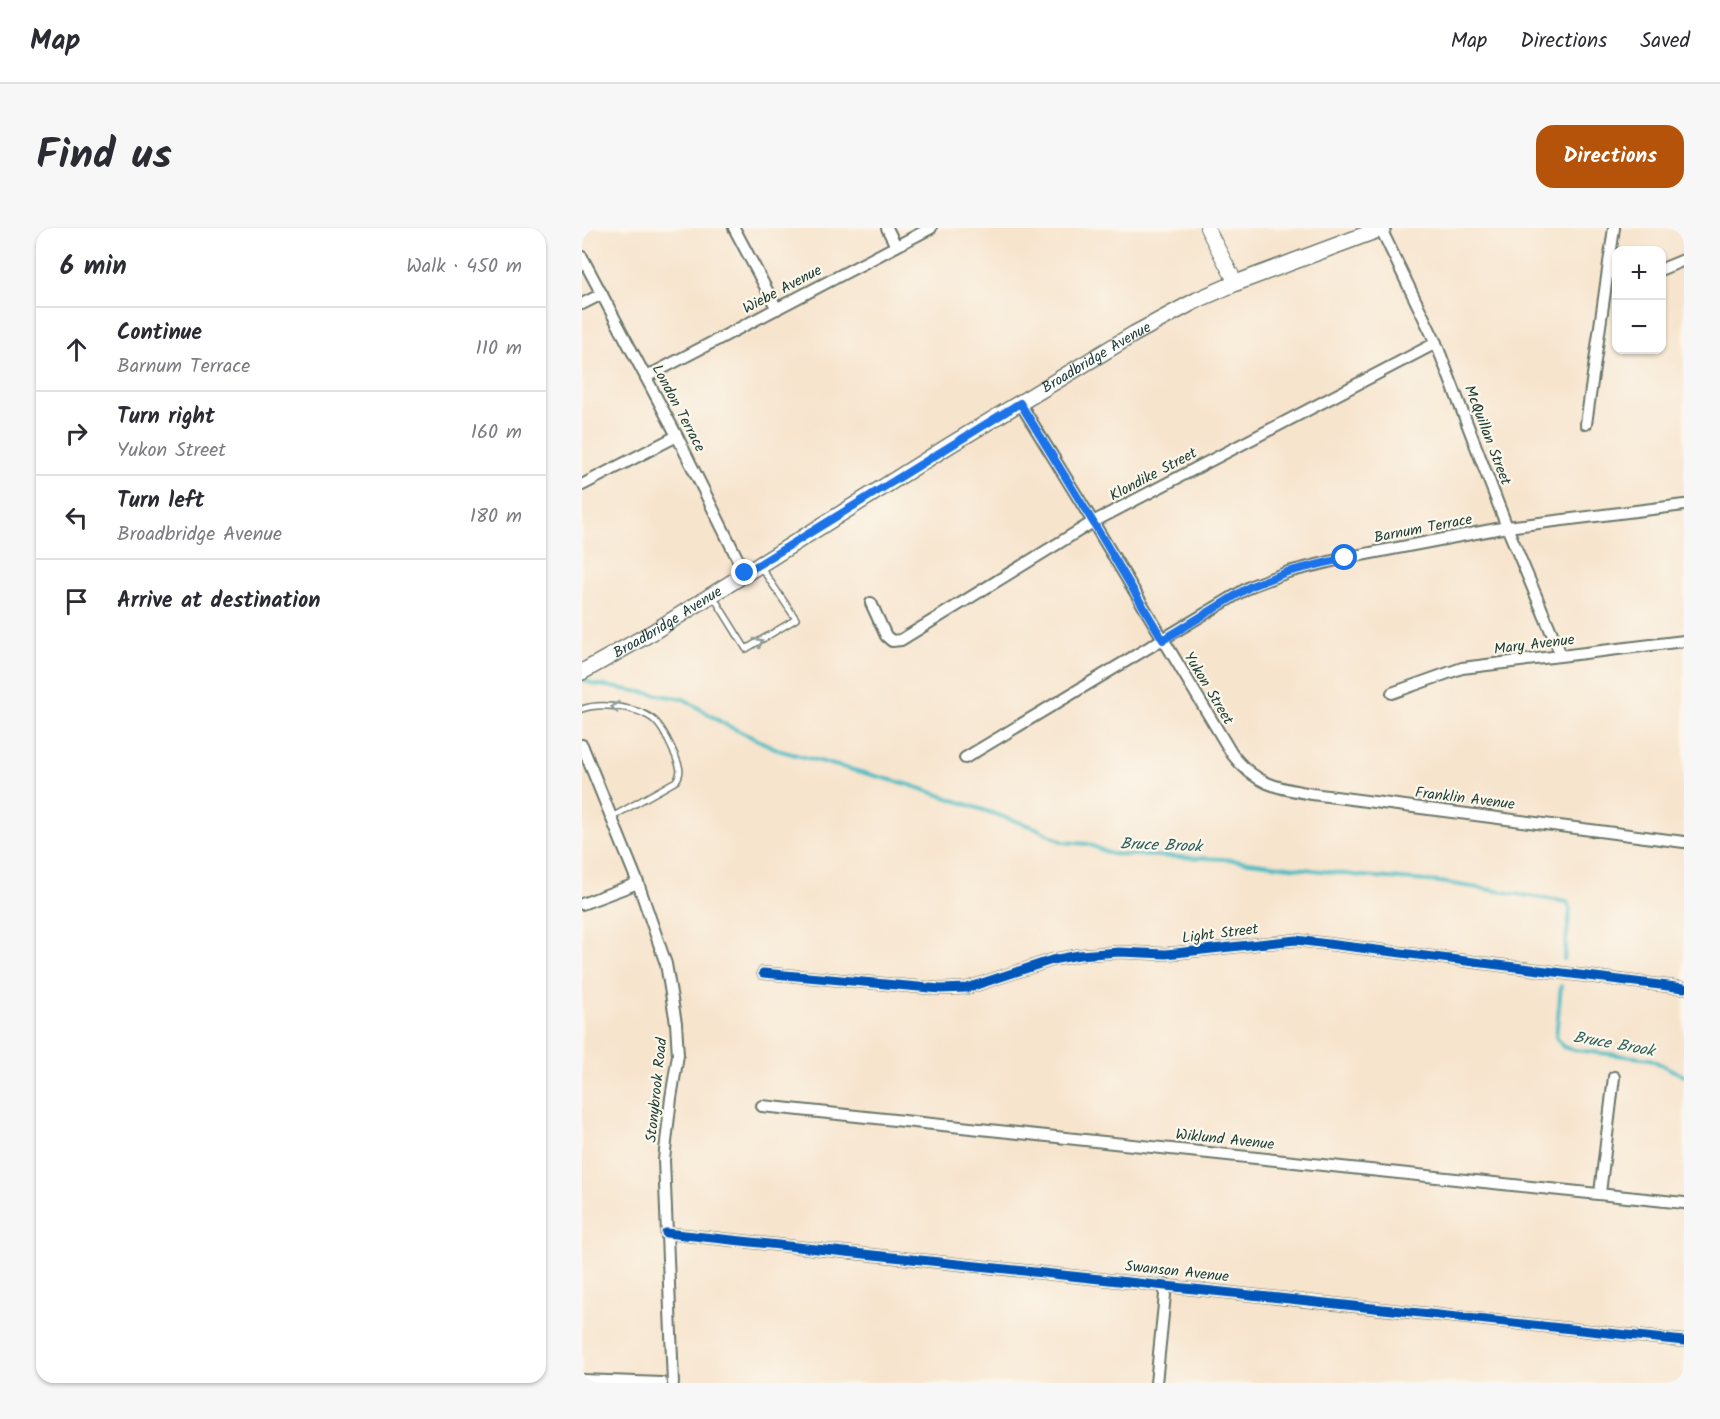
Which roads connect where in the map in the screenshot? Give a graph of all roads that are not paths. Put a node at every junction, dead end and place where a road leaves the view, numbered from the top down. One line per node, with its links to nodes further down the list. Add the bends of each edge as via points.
1 (734, 228): 16 (street)
2 (887, 228): 7 (street)
3 (931, 228): 7 (street, Wiebe Avenue)
4 (1207, 228): 11 (street)
5 (1382, 228): 11 (main road, Broadbridge Avenue); 17 (street, McQuillan Street)
6 (1614, 228): 13 (street)
7 (897, 246): 16 (street, Wiebe Avenue)
8 (582, 257): 14 (street, London Terrace)
9 (1684, 260): 10 (street)
10 (1666, 267)
11 (1236, 283): 19 (main road, Broadbridge Avenue, via 1134,334)
12 (1612, 289): 13 (street)
13 (1605, 292): 20 (street)
14 (602, 294): 15 (street); 18 (street, London Terrace)
15 (582, 304)
16 (777, 309): 18 (street, Wiebe Avenue)
17 (1436, 343): 24 (street, Klondike Street); 25 (street, McQuillan Street)
18 (646, 377): 21 (street, London Terrace)
19 (1020, 403): 24 (street, Yukon Street); 26 (main road, Broadbridge Avenue)
20 (1586, 424)
21 (677, 435): 22 (street); 27 (street, London Terrace)
22 (582, 484)
23 (1684, 505): 25 (street, Barnum Terrace)
24 (1093, 522): 29 (street, Klondike Street, via 901,640 892,641 886,636); 30 (street, Yukon Street)
25 (1507, 527): 30 (street, Barnum Terrace, via 1287,572 1251,586); 32 (street, McQuillan Street)
26 (760, 565): 27 (main road, Broadbridge Avenue); 28 (lane, one-way to 26, via 746,650 796,619)
27 (745, 573): 28 (main road, Broadbridge Avenue)
28 (712, 595): 33 (main road, Broadbridge Avenue)
29 (871, 603)
30 (1163, 640): 37 (street, Barnum Terrace); 38 (street, Yukon Street, via 1232,754)
31 (1684, 641): 32 (street, Mary Avenue)
32 (1561, 655): 34 (street, Mary Avenue, via 1462,668)
33 (586, 670)
34 (1392, 693)
35 (582, 709): 39 (lane, one-way to 35, via 676,781 681,769 657,723 647,715 632,709 591,705)
36 (582, 745): 39 (street, Stonybrook Road)
37 (965, 758)
38 (1247, 771): 40 (street, Franklin Avenue, via 1270,786 1294,791)
39 (612, 817): 41 (street, Stonybrook Road)
40 (1684, 842)
41 (638, 883): 42 (street); 49 (street, Stonybrook Road, via 666,964 678,1041 663,1160)
42 (582, 904)
43 (763, 973): 44 (street, Light Street, via 967,988 1079,955 1184,953 1296,940)
44 (1684, 988)
45 (1614, 1077): 47 (street)
46 (762, 1106): 47 (street, Wiklund Avenue)
47 (1600, 1193): 48 (street, Wiklund Avenue)
48 (1684, 1203)
49 (666, 1233): 50 (street, Swanson Avenue); 54 (street, Stonybrook Road)
50 (1166, 1285): 51 (street, Swanson Avenue); 55 (street)
51 (1684, 1341)
52 (582, 1380): 53 (street)
53 (662, 1383)
54 (673, 1383)
55 (1156, 1383)

